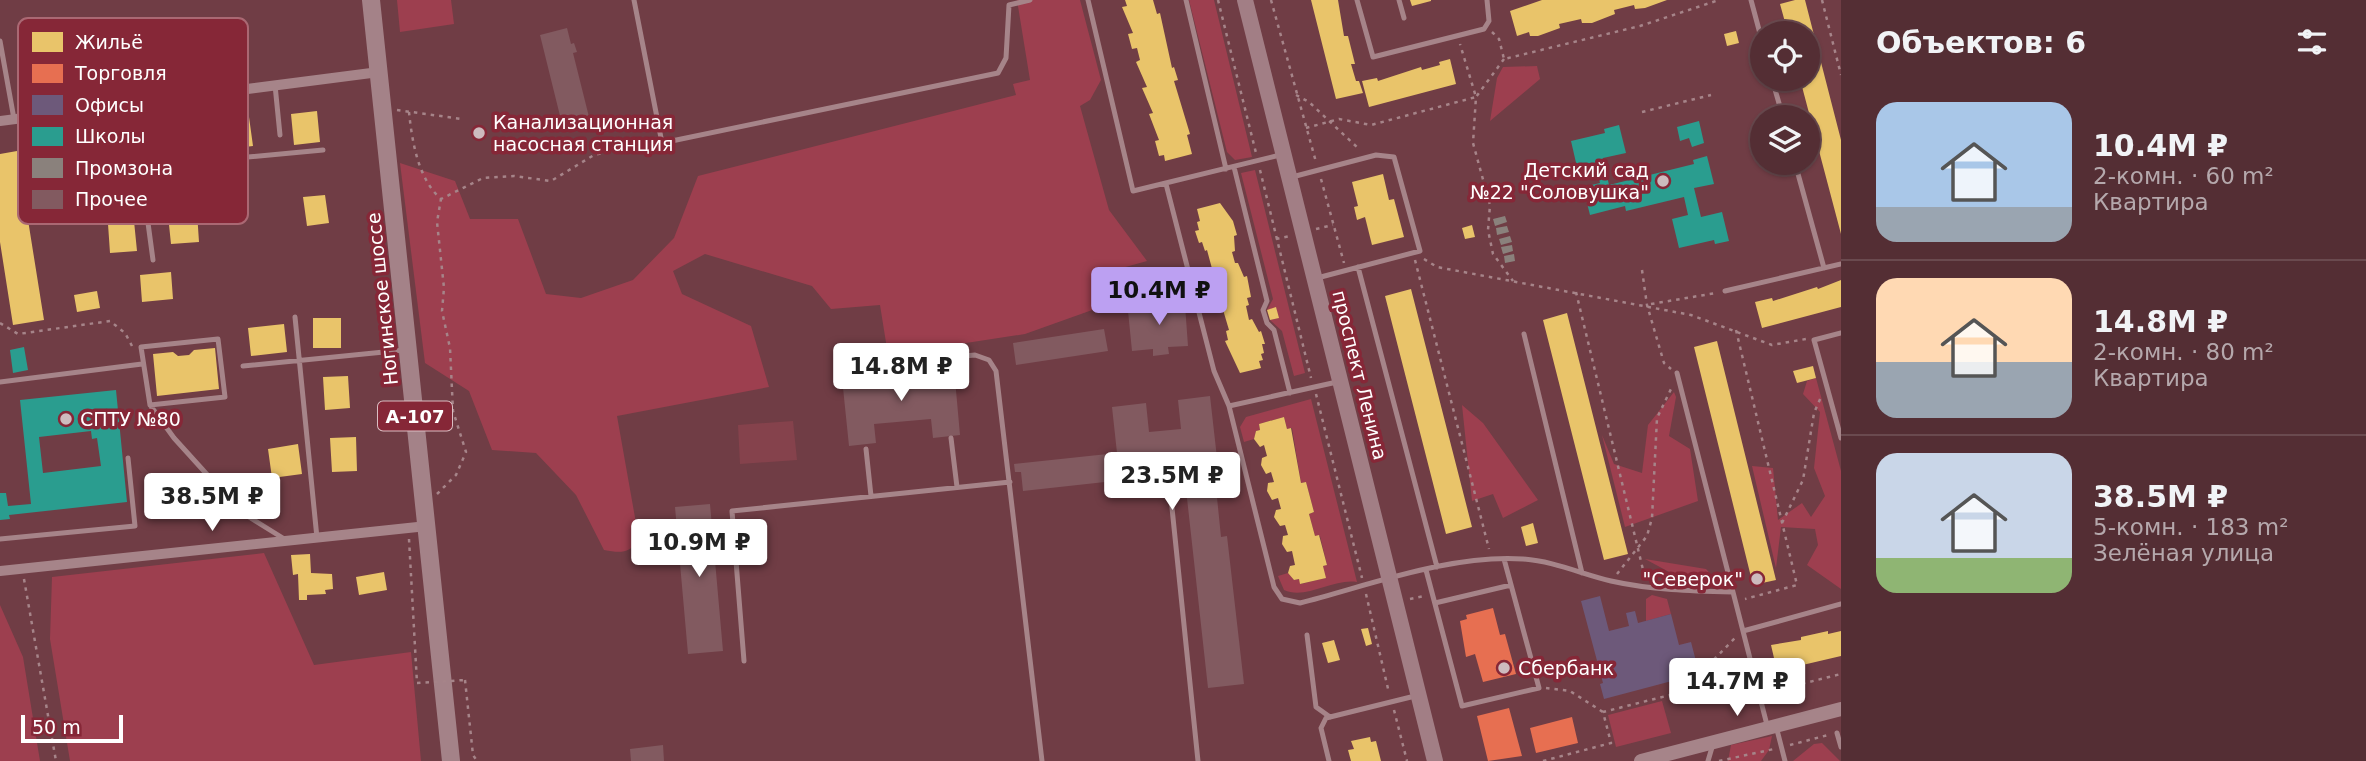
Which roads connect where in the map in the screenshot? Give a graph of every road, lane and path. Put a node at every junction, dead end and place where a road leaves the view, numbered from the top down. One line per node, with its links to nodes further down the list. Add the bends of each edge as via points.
1 (371, 0): 21 (highway, Ногинское шоссе / А-107)
2 (634, 0): 38 (lane)
3 (1030, 0): 38 (lane, via 1009,5 1006,58 998,73)
4 (1088, 0): 48 (lane, via 1133,191)
5 (1186, 0): 44 (lane)
6 (1245, 0): 40 (main road, проспект Ленина)
7 (1272, 0): 25 (path)
8 (1366, 0): 14 (lane)
9 (1399, 0): 15 (lane)
10 (1487, 0): 17 (lane)
11 (1719, 0): 20 (path, via 1640,26)
12 (1751, 0): 16 (lane)
13 (1822, 0): 22 (path)
14 (1357, 1): 18 (lane, via 1373,57)
15 (1404, 18)
16 (1757, 21)
17 (1488, 27): 18 (lane); 20 (path, via 1499,39)
18 (1458, 36): 27 (path)
19 (0, 41): 32 (lane)
20 (1504, 59): 27 (path)
21 (379, 72): 23 (street); 28 (highway, Ногинское шоссе / А-107)
22 (1841, 75)
23 (275, 85): 24 (street); 37 (lane)
24 (248, 89)
25 (1296, 95): 35 (path); 36 (path)
26 (1710, 95): 30 (path)
27 (1476, 97): 35 (path, via 1371,125); 59 (path, via 1473,143 1490,205 1488,230 1493,254)
28 (383, 109): 29 (path); 69 (highway, Ногинское шоссе / А-107)
29 (409, 112): 33 (path); 49 (path, via 411,138 430,189)
30 (1642, 112)
31 (18, 118): 32 (street)
32 (14, 119): 34 (street)
33 (462, 119)
34 (0, 121)
35 (1328, 121): 36 (path); 42 (path)
36 (1306, 128): 45 (path)
37 (280, 135)
38 (662, 143): 49 (path, via 594,155 551,181 483,178)
39 (323, 150): 41 (lane)
40 (1283, 155): 43 (lane); 47 (main road, проспект Ленина)
41 (248, 157)
42 (1368, 158): 45 (lane); 51 (lane, via 1384,154 1396,160 1420,251)
43 (1234, 167): 44 (lane); 78 (lane, via 1267,301 1263,310 1274,330)
44 (1226, 169): 48 (lane)
45 (1318, 169): 47 (lane); 57 (path)
46 (1798, 175): 55 (lane)
47 (1290, 178): 58 (main road, проспект Ленина)
48 (1166, 184): 80 (lane, via 1216,380)
49 (441, 199): 89 (path, via 437,222 442,311 450,348 453,411 466,452 456,475)
50 (148, 224): 52 (lane)
51 (1413, 252): 54 (lane); 59 (path, via 1437,267); 97 (path)
52 (153, 260)
53 (1841, 264): 55 (lane)
54 (1358, 267): 57 (lane); 99 (lane)
55 (1824, 268): 61 (lane)
56 (1642, 270): 62 (path)
57 (1346, 271): 58 (lane)
58 (1314, 279): 75 (main road, проспект Ленина)
59 (1513, 281): 60 (path)
60 (1576, 292): 62 (path); 96 (path)
61 (1725, 292): 62 (path)
62 (1647, 305): 65 (path, via 1707,318); 74 (path, via 1664,363)
63 (295, 317): 70 (lane)
64 (0, 323): 71 (path, via 18,334 110,321 125,333)
65 (1736, 330): 68 (path, via 1772,345); 90 (path)
66 (1841, 333): 68 (lane)
67 (1524, 334): 103 (lane)
68 (1814, 340): 77 (lane)
69 (408, 350): 70 (lane); 89 (highway, Ногинское шоссе / А-107)
70 (299, 360): 72 (lane); 93 (lane)
71 (142, 364): 76 (lane); 79 (lane); 79 (lane, via 141,347 218,339 225,397)
72 (243, 366)
73 (857, 366): 86 (lane, via 975,355 989,360 996,371)
74 (1677, 373): 96 (path, via 1657,418 1652,519 1647,536); 108 (lane)
75 (1340, 381): 78 (lane); 104 (main road, проспект Ленина)
76 (0, 382)
77 (1827, 387): 82 (lane); 90 (path, via 1814,414 1803,480)
78 (1290, 393): 80 (lane)
79 (150, 405): 95 (lane, via 173,438 241,512)
80 (1229, 407): 104 (lane, via 1278,594 1300,603)
81 (951, 438): 87 (lane)
82 (1841, 438)
83 (866, 449): 88 (lane)
84 (128, 458): 94 (lane, via 135,526)
85 (1168, 469): 130 (lane)
86 (1010, 482): 87 (lane); 129 (lane)
87 (957, 488): 88 (lane)
88 (871, 496): 114 (lane, via 732,511)
89 (425, 506): 91 (highway, Ногинское шоссе / А-107)
90 (1782, 523): 109 (path, via 1797,586)
91 (427, 526): 92 (street); 127 (highway, Ногинское шоссе / А-107)
92 (408, 528): 93 (street); 128 (path, bridge, via 417,683 465,680)
93 (317, 538): 95 (street)
94 (0, 540)
95 (289, 542): 100 (street)
96 (1637, 546): 105 (path); 107 (path)
97 (1491, 559): 98 (lane); 99 (lane)
98 (1504, 559): 103 (lane, via 1534,560); 106 (lane)
99 (1437, 567): 101 (lane)
100 (22, 569): 102 (street); 126 (path)
101 (1426, 570): 104 (lane); 110 (lane)
102 (0, 571)
103 (1582, 573): 105 (lane)
104 (1390, 580): 117 (main road, проспект Ленина)
105 (1611, 580): 107 (lane)
106 (1511, 585): 110 (lane); 116 (lane)
107 (1647, 586): 108 (lane)
108 (1733, 592): 109 (lane)
109 (1735, 602): 112 (lane)
110 (1435, 603): 116 (lane, via 1462,706)
111 (1841, 604): 112 (lane)
112 (1742, 631): 118 (lane); 120 (path, via 1682,692)
113 (1307, 635): 121 (lane, via 1316,707)
114 (744, 661)
115 (1841, 674): 118 (path)
116 (1539, 688): 120 (path, via 1570,691)
117 (1419, 695): 121 (lane); 132 (main road, проспект Ленина)
118 (1759, 695): 122 (lane)
119 (1841, 709): 122 (street)
120 (1603, 712): 133 (path, via 1611,743)
121 (1330, 717): 131 (lane, via 1321,728)
122 (1772, 727): 124 (street); 136 (lane)
123 (1837, 733): 125 (lane)
124 (1714, 743): 134 (street); 135 (lane)
125 (1841, 747)
126 (57, 761)
127 (451, 761)
128 (477, 761)
129 (1042, 761)
130 (1198, 761)
131 (1329, 761)
132 (1435, 761)
133 (1543, 761)
134 (1641, 761)
135 (1708, 761)
136 (1785, 761)

